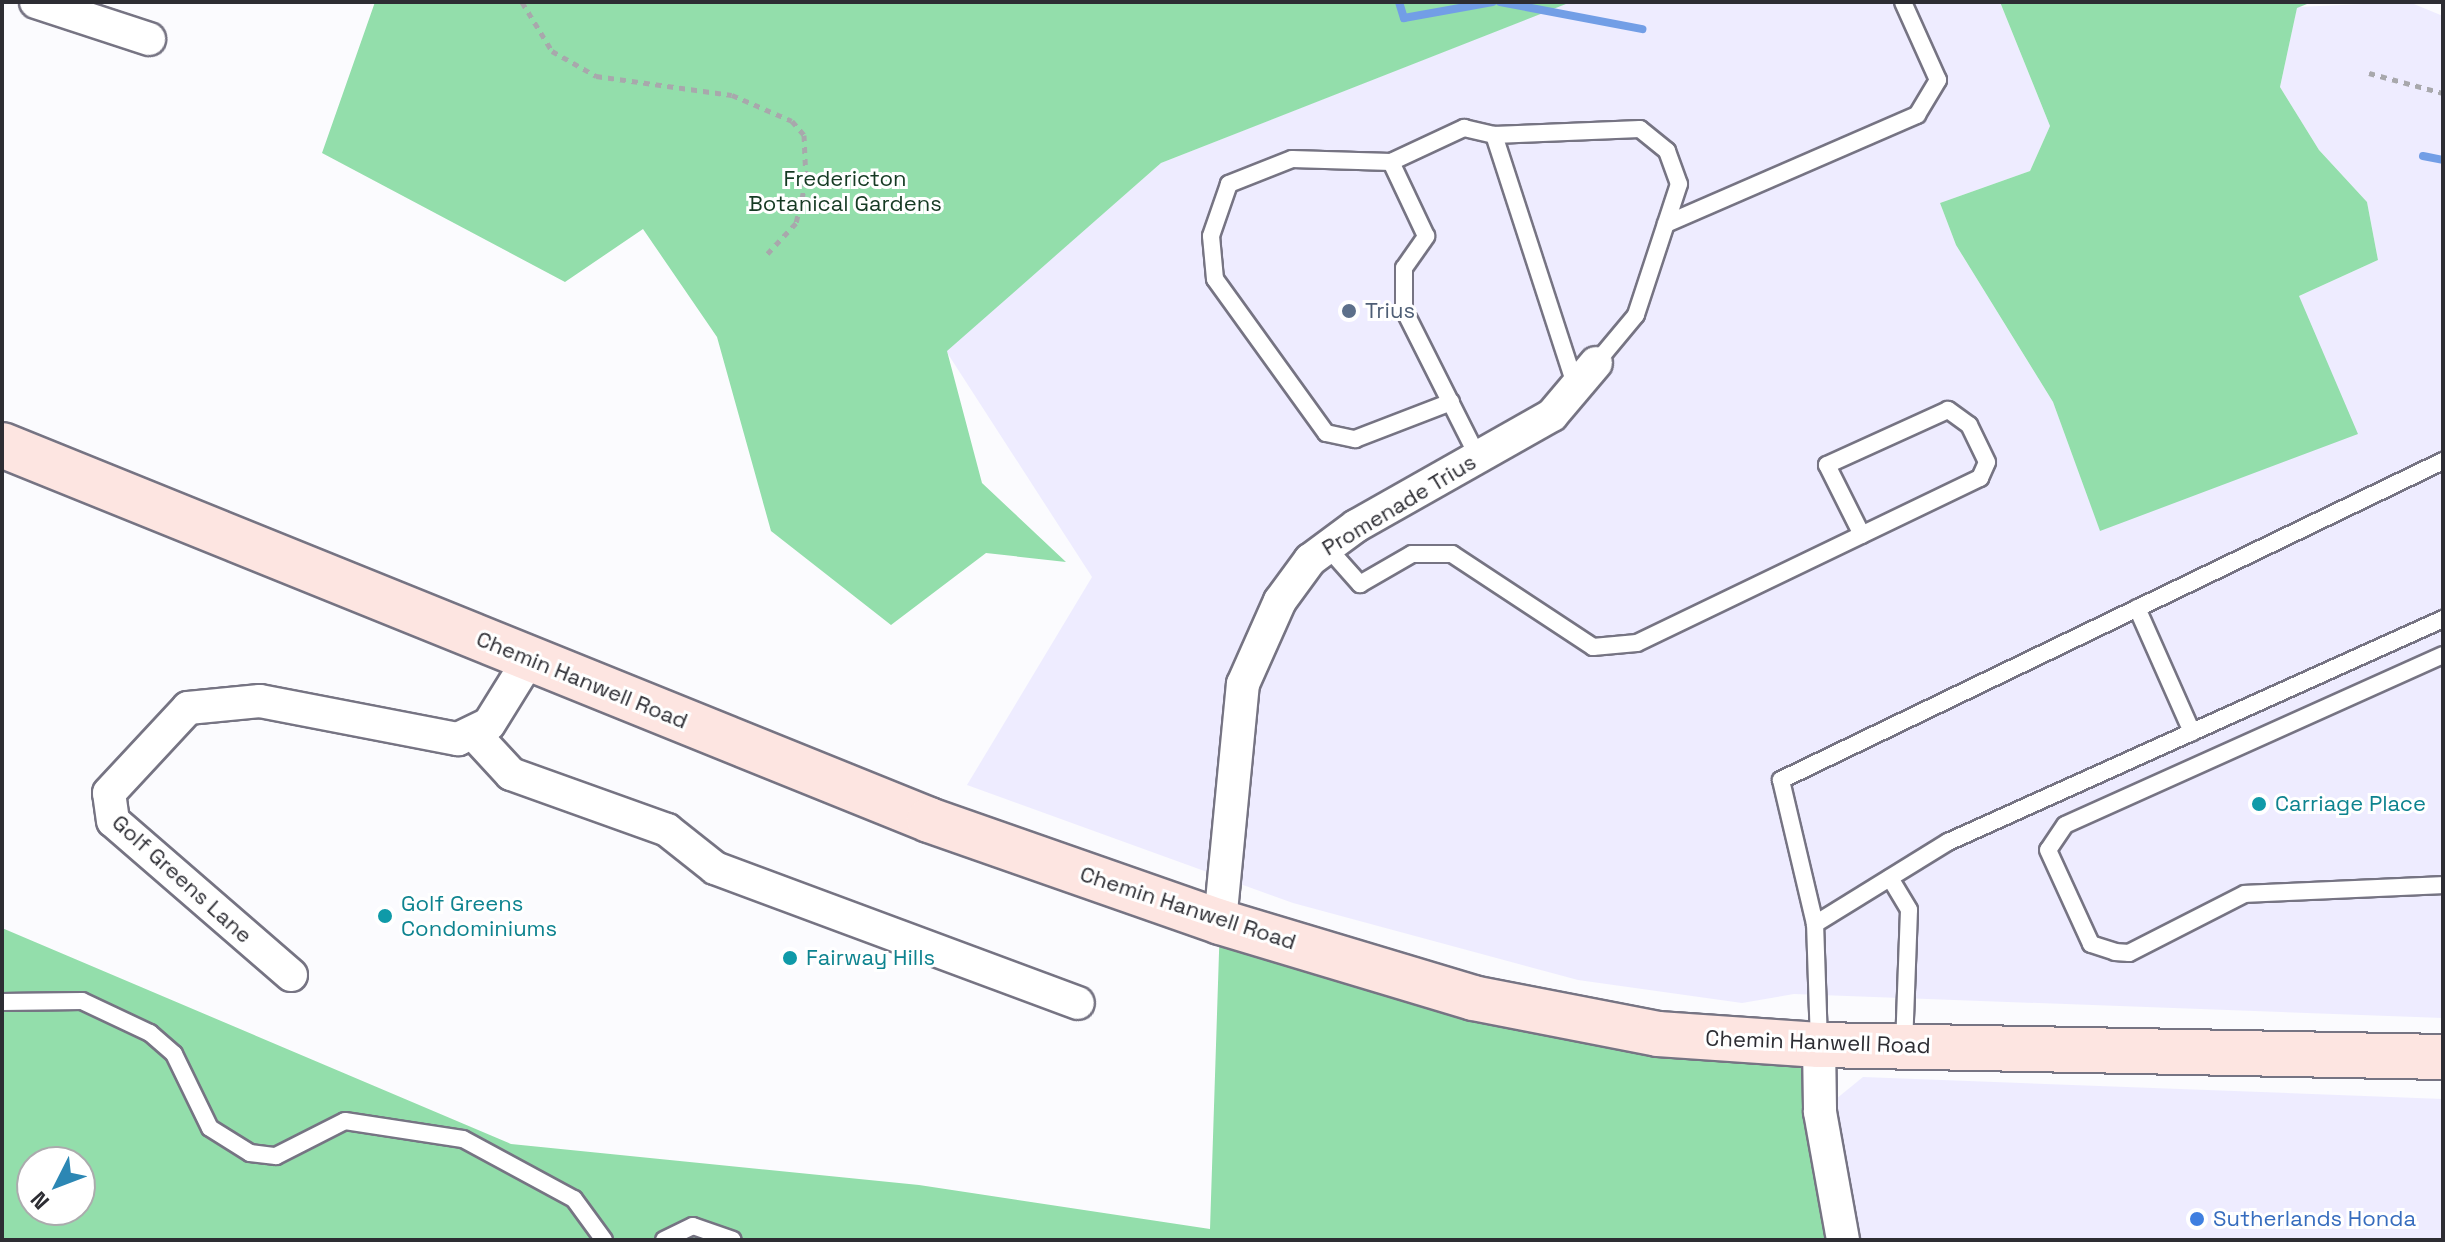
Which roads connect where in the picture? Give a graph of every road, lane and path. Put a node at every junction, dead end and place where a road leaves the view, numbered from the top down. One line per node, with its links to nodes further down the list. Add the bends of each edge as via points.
1 (36, 2): 4 (street)
2 (522, 2): 10 (path, via 552,51 596,76 732,95 792,121 804,135 806,181 796,223)
3 (1903, 2): 9 (lane, via 1938,80 1917,115)
4 (149, 39)
5 (2369, 73): 6 (path)
6 (2443, 93)
7 (1494, 135): 8 (lane, via 1464,128); 9 (lane, via 1640,129 1667,151 1679,184); 11 (lane)
8 (1391, 162): 12 (lane, via 1426,236 1404,268 1404,310); 12 (lane, via 1292,159 1229,184 1211,236 1215,279 1326,433 1355,439)
9 (1666, 224): 11 (lane, via 1636,315)
10 (767, 254)
11 (1586, 375): 14 (street, Promenade Trius, via 1552,415)
12 (1451, 402): 14 (lane)
13 (2, 445): 21 (main road, Chemin Hanwell Road)
14 (1478, 457): 17 (street, Promenade Trius)
15 (2443, 461): 18 (lane)
16 (1862, 535): 16 (lane, via 1980,478 1987,462 1969,425 1948,410 1827,465); 17 (lane, via 1637,643 1593,647 1452,554 1412,554 1360,584)
17 (1327, 547): 26 (street, Promenade Trius, via 1280,601 1243,684)
18 (2137, 608): 22 (lane); 27 (lane, via 1781,780)
19 (2443, 619): 22 (lane)
20 (2443, 655): 25 (lane, via 2065,825 2048,850 2091,944 2115,952 2129,953 2245,894)
21 (530, 658): 23 (street); 26 (main road, Chemin Hanwell Road, via 929,820)
22 (2192, 732): 24 (lane, via 1948,842)
23 (475, 735): 28 (street, Golf Greens Lane, via 436,739 410,727 260,701 210,701 168,724 109,793 105,807 113,821); 30 (street, via 511,774 667,830 715,868)
24 (1890, 878): 27 (lane); 32 (lane, via 1909,910)
25 (2443, 885)
26 (1220, 922): 31 (main road, Chemin Hanwell Road, via 1473,998 1658,1034)
27 (1815, 924): 31 (lane)
28 (291, 975)
29 (2, 1002): 34 (lane, via 82,1001 150,1033 174,1054 210,1128 250,1153 276,1156 345,1121 463,1139 574,1199)
30 (1078, 1003)
31 (1819, 1045): 32 (main road, Chemin Hanwell Road); 37 (street, via 1820,1112)
32 (1904, 1046): 33 (main road, Chemin Hanwell Road)
33 (2443, 1057)
34 (604, 1240)
35 (664, 1240): 36 (lane, via 693,1226)
36 (733, 1240)
37 (1843, 1240)

